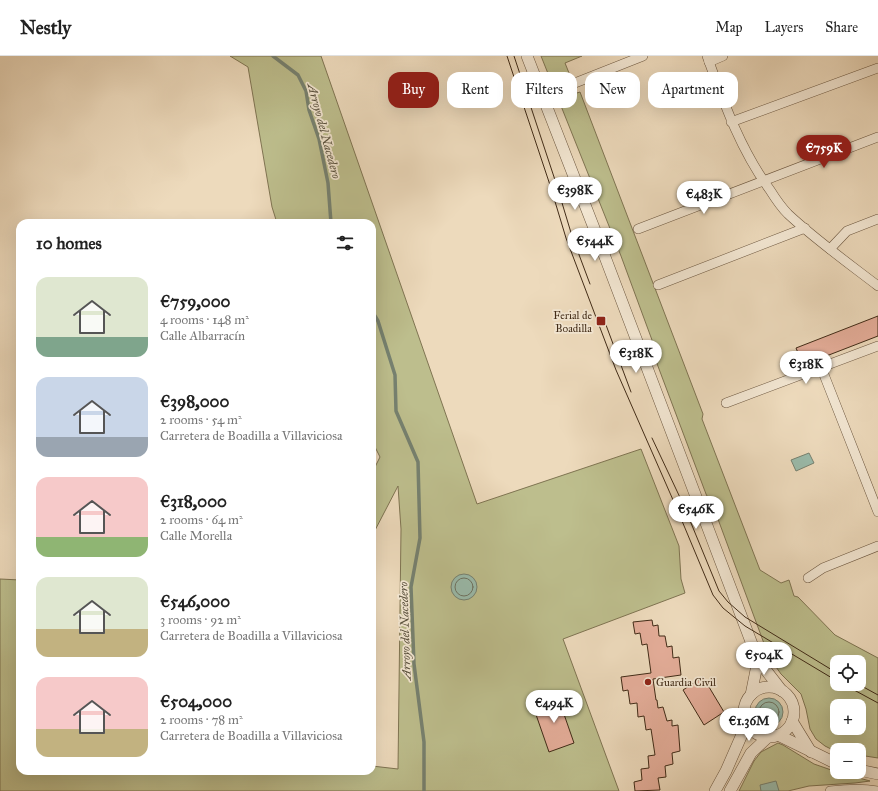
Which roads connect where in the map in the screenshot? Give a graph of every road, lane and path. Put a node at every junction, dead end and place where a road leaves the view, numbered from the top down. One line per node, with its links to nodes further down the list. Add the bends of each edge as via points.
1 (527, 56): 6 (street)
2 (643, 56): 7 (street)
3 (723, 56): 4 (street)
4 (708, 59): 9 (street)
5 (878, 68): 9 (street)
6 (533, 72)
7 (577, 82)
8 (547, 108): 24 (street)
9 (732, 122): 11 (street)
10 (878, 137): 11 (street)
11 (763, 181): 13 (street, via 788,213); 14 (street)
12 (878, 219): 15 (street, via 847,231)
13 (805, 228): 15 (street); 16 (street)
14 (638, 229)
15 (830, 249): 17 (street)
16 (658, 285)
17 (878, 286)
18 (878, 346): 19 (street)
19 (821, 367): 20 (street); 21 (street)
20 (726, 403)
21 (878, 512)
22 (878, 546): 23 (street, via 823,568)
23 (808, 578)
24 (758, 660): 25 (street); 26 (street)
25 (782, 691): 26 (street, via 765,688); 27 (street, via 792,702)
26 (751, 695): 28 (street, via 744,714)
27 (792, 721): 29 (street, via 784,732); 30 (street)
28 (747, 723): 29 (street, via 759,735); 37 (street)
29 (773, 736): 30 (street); 38 (street, via 751,753)
30 (812, 752): 31 (street)
31 (830, 761)
32 (866, 766): 33 (street)
33 (878, 767)
34 (866, 771): 35 (street)
35 (878, 774)
36 (868, 790): 39 (street); 40 (street)
37 (715, 791)
38 (730, 791)
39 (830, 791)
40 (878, 791)

